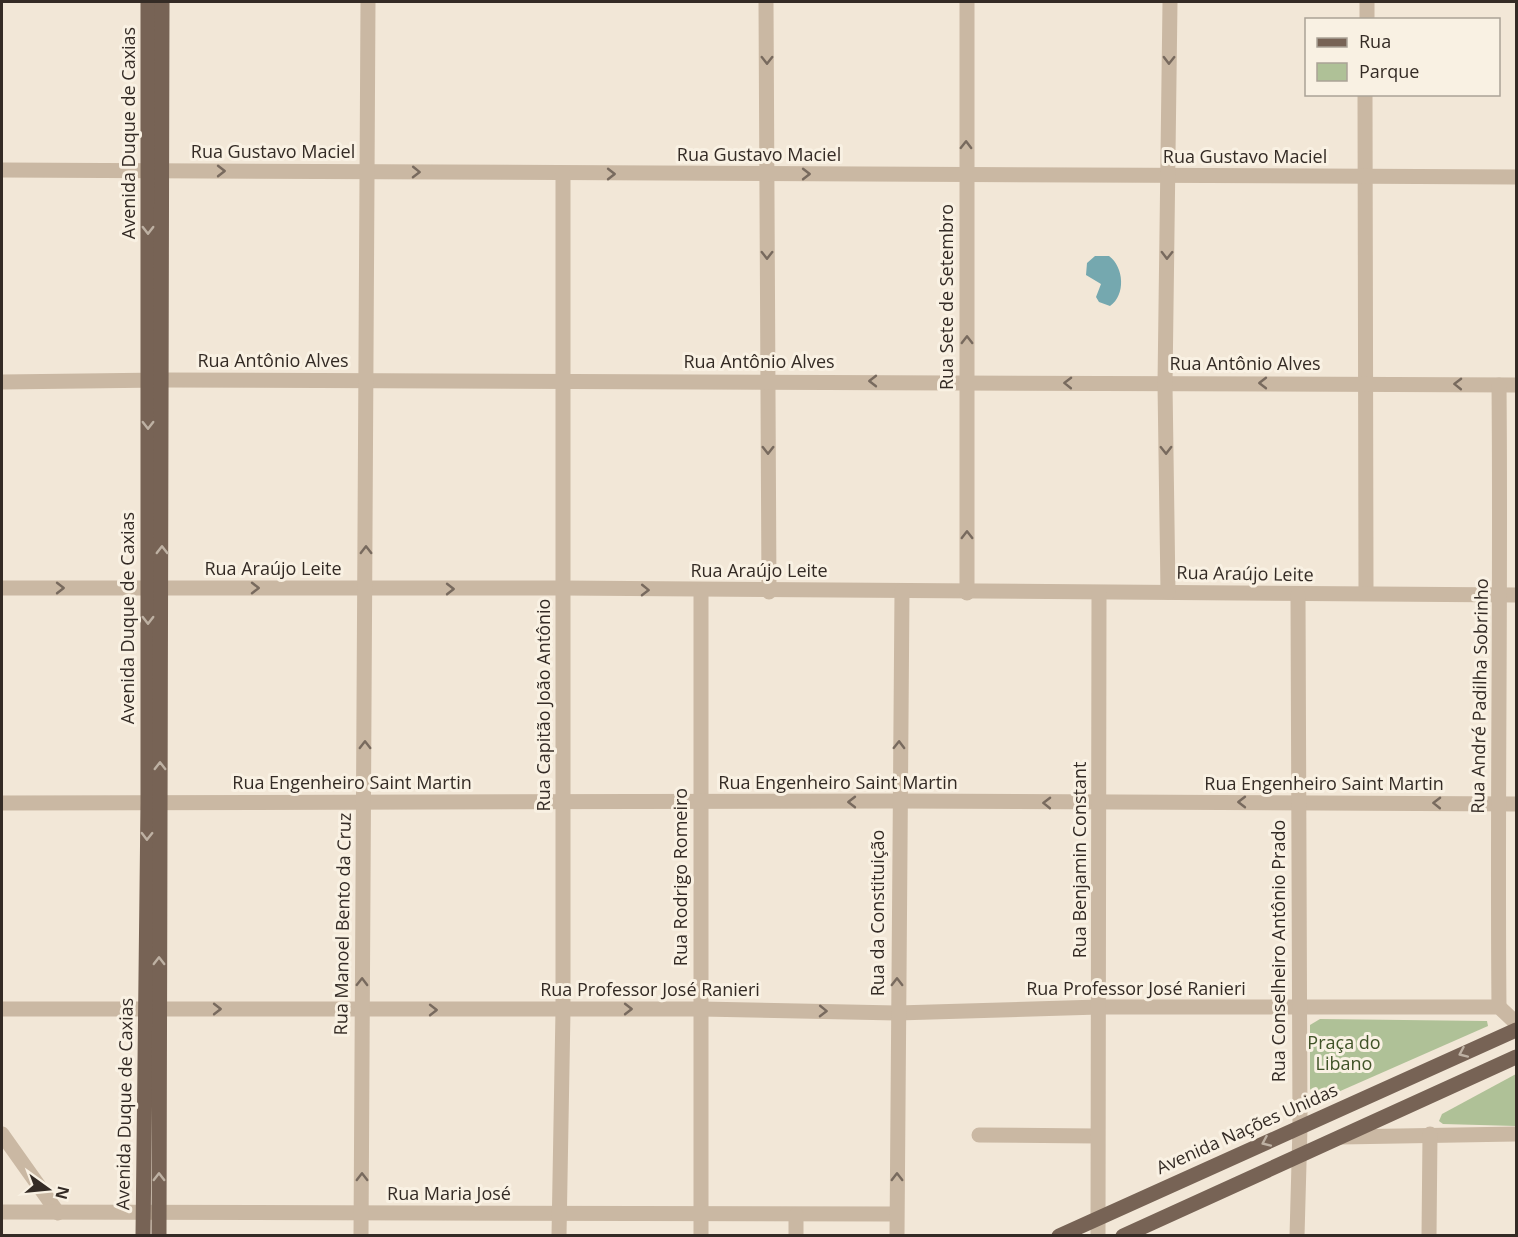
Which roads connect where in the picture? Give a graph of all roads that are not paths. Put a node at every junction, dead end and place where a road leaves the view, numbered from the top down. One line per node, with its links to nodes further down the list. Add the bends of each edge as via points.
1 (148, 2): 11 (main road, Avenida Duque de Caxias)
2 (162, 2): 11 (main road, Avenida Duque de Caxias)
3 (368, 2): 12 (street, Rua Manoel Bento da Cruz)
4 (766, 2): 14 (street, one-way to 14)
5 (967, 2): 15 (street, Rua Sete de Setembro, one-way to 5)
6 (1170, 2): 17 (street, one-way to 17)
7 (1367, 2): 8 (street)
8 (1367, 18)
9 (1365, 96): 16 (street)
10 (2, 170): 11 (street, Rua Gustavo Maciel)
11 (155, 171): 12 (street, Rua Gustavo Maciel, one-way to 12); 19 (main road, Avenida Duque de Caxias)
12 (368, 171): 13 (street, Rua Gustavo Maciel, one-way to 13); 20 (street, Rua Manoel Bento da Cruz)
13 (563, 174): 14 (street, Rua Gustavo Maciel, one-way to 14); 21 (street, Rua Capitão João Antônio)
14 (767, 174): 15 (street, Rua Gustavo Maciel, one-way to 15); 22 (street, one-way to 22)
15 (966, 175): 17 (street, Rua Gustavo Maciel); 24 (street, Rua Sete de Setembro, one-way to 15)
16 (1364, 175): 17 (street, Rua Gustavo Maciel); 18 (street, Rua Gustavo Maciel); 25 (street)
17 (1168, 177): 26 (street, one-way to 26)
18 (1516, 177)
19 (155, 380): 20 (street, Rua Antônio Alves); 23 (street, Rua Antônio Alves); 30 (main road, Avenida Duque de Caxias)
20 (366, 381): 21 (street, Rua Antônio Alves); 32 (street, Rua Manoel Bento da Cruz, one-way to 20)
21 (564, 381): 22 (street, Rua Antônio Alves); 31 (street, Rua Capitão João Antônio)
22 (767, 381): 24 (street, Rua Antônio Alves, one-way to 22); 35 (street, one-way to 35)
23 (2, 382)
24 (967, 382): 26 (street, Rua Antônio Alves, one-way to 24); 37 (street, Rua Sete de Setembro, one-way to 24)
25 (1366, 383): 26 (street, Rua Antônio Alves, one-way to 26); 27 (street, Rua Antônio Alves, one-way to 25); 39 (street)
26 (1165, 384): 36 (street, one-way to 36)
27 (1499, 385): 28 (street, Rua Antônio Alves); 41 (street, Rua André Padilha Sobrinho)
28 (1516, 385)
29 (2, 588): 30 (street, Rua Araújo Leite, one-way to 30)
30 (155, 588): 32 (street, Rua Araújo Leite, one-way to 32); 47 (main road, Avenida Duque de Caxias)
31 (563, 588): 32 (street, Rua Araújo Leite, one-way to 31); 33 (street, Rua Araújo Leite, one-way to 33); 43 (street, Rua Capitão João Antônio)
32 (366, 589): 48 (street, Rua Manoel Bento da Cruz, one-way to 32)
33 (700, 591): 35 (street, Rua Araújo Leite); 44 (street, Rua Rodrigo Romeiro)
34 (902, 591): 35 (street, Rua Araújo Leite); 37 (street, Rua Araújo Leite); 42 (street, Rua da Constituição, one-way to 34)
35 (768, 592)
36 (1168, 592): 38 (street, Rua Araújo Leite); 40 (street, Rua Araújo Leite)
37 (967, 593): 38 (street, Rua Araújo Leite)
38 (1099, 593): 49 (street, Rua Benjamin Constant)
39 (1366, 593): 40 (street, Rua Araújo Leite); 41 (street, Rua Araújo Leite)
40 (1298, 595): 45 (street, Rua Conselheiro Antônio Prado)
41 (1509, 595): 50 (street, Rua André Padilha Sobrinho)
42 (898, 801): 44 (street, Rua Engenheiro Saint Martin, one-way to 44); 49 (street, Rua Engenheiro Saint Martin, one-way to 42); 60 (street, Rua da Constituição, one-way to 42)
43 (563, 802): 44 (street, Rua Engenheiro Saint Martin); 48 (street, Rua Engenheiro Saint Martin); 59 (street, Rua Capitão João Antônio)
44 (700, 802): 57 (street, Rua Rodrigo Romeiro)
45 (1298, 802): 49 (street, Rua Engenheiro Saint Martin, one-way to 49); 50 (street, Rua Engenheiro Saint Martin, one-way to 45); 55 (street, Rua Conselheiro Antônio Prado)
46 (2, 803): 47 (street, Rua Engenheiro Saint Martin)
47 (154, 803): 48 (street, Rua Engenheiro Saint Martin); 54 (main road, Avenida Duque de Caxias)
48 (364, 803): 58 (street, Rua Manoel Bento da Cruz, one-way to 48)
49 (1100, 803): 52 (street, Rua Benjamin Constant)
50 (1497, 804): 51 (street, Rua Engenheiro Saint Martin); 53 (street, Rua André Padilha Sobrinho)
51 (1516, 804)
52 (1099, 1007): 55 (street, Rua Professor José Ranieri); 60 (street, Rua Professor José Ranieri); 69 (street, Rua Benjamin Constant)
53 (1499, 1007): 55 (street); 61 (street)
54 (152, 1008): 56 (street, Rua Professor José Ranieri); 58 (street, Rua Professor José Ranieri, one-way to 58); 73 (main road, Avenida Duque de Caxias); 74 (main road, Avenida Duque de Caxias, one-way to 54)
55 (1299, 1008): 64 (street, Rua Conselheiro Antônio Prado)
56 (2, 1009)
57 (701, 1009): 59 (street, Rua Professor José Ranieri, one-way to 57); 60 (street, Rua Professor José Ranieri, one-way to 60); 77 (street, Rua Rodrigo Romeiro)
58 (362, 1010): 59 (street, Rua Professor José Ranieri, one-way to 59); 78 (street, Rua Manoel Bento da Cruz, one-way to 58)
59 (563, 1010): 76 (street, Rua Capitão João Antônio)
60 (897, 1013): 79 (street, Rua da Constituição, one-way to 60)
61 (1516, 1023)
62 (1516, 1029): 64 (main road, Avenida Nações Unidas, one-way to 64)
63 (1516, 1057): 70 (main road)
64 (1300, 1127): 71 (street, Rua Conselheiro Antônio Prado); 81 (main road, Avenida Nações Unidas, one-way to 81)
65 (2, 1134): 75 (street)
66 (1430, 1134): 67 (street); 70 (street); 93 (street)
67 (1516, 1134)
68 (979, 1135): 69 (street)
69 (1096, 1136): 81 (street, Rua Benjamin Constant)
70 (1341, 1137): 71 (main road)
71 (1298, 1156): 91 (main road); 92 (street, Rua Conselheiro Antônio Prado)
72 (2, 1212): 75 (street, Rua Maria José)
73 (143, 1212): 74 (street, Rua Maria José); 75 (street, Rua Maria José); 82 (main road, Avenida Duque de Caxias)
74 (159, 1212): 78 (street, Rua Maria José); 83 (main road, Avenida Duque de Caxias)
75 (58, 1213)
76 (560, 1213): 77 (street, Rua Maria José); 78 (street, Rua Maria José); 85 (street, Rua Capitão João Antônio)
77 (700, 1213): 80 (street, Rua Maria José); 86 (street, Rua Rodrigo Romeiro)
78 (362, 1214): 84 (street, Rua Manoel Bento da Cruz)
79 (896, 1214): 80 (street, Rua Maria José); 88 (street, Rua da Constituição)
80 (796, 1215): 87 (street)
81 (1098, 1218): 89 (main road, Avenida Nações Unidas); 90 (street, Rua Benjamin Constant)
82 (143, 1236)
83 (159, 1236)
84 (361, 1236)
85 (559, 1236)
86 (701, 1236)
87 (796, 1236)
88 (897, 1236)
89 (1059, 1236)
90 (1098, 1236)
91 (1123, 1236)
92 (1297, 1236)
93 (1429, 1236)

